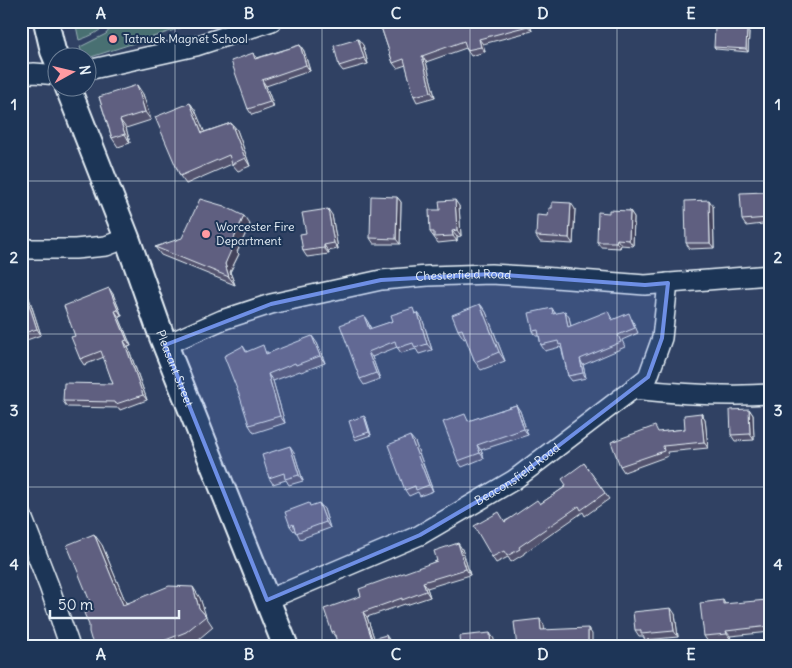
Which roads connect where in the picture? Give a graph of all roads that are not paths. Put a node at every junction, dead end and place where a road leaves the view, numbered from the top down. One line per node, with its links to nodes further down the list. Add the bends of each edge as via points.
1 (46, 21): 3 (main road)
2 (272, 21): 4 (street, via 196,46)
3 (51, 48)
4 (98, 68)
5 (21, 74): 6 (street)
6 (48, 74)
7 (72, 98): 8 (main road, Pleasant Street)
8 (128, 238): 9 (street, via 106,246); 12 (main road, Pleasant Street)
9 (21, 249)
10 (771, 275): 11 (street, Chesterfield Road)
11 (668, 282): 12 (street, Chesterfield Road, via 646,285 491,274 381,280 271,304); 13 (street, Beaconsfield Road, via 662,338 648,377)
12 (165, 344): 16 (main road, Pleasant Street)
13 (633, 389): 14 (street, via 689,395); 16 (street, Beaconsfield Road, via 514,480 420,535)
14 (771, 394)
15 (21, 514): 17 (street)
16 (267, 600): 18 (main road, Pleasant Street)
17 (70, 647)
18 (286, 647)

